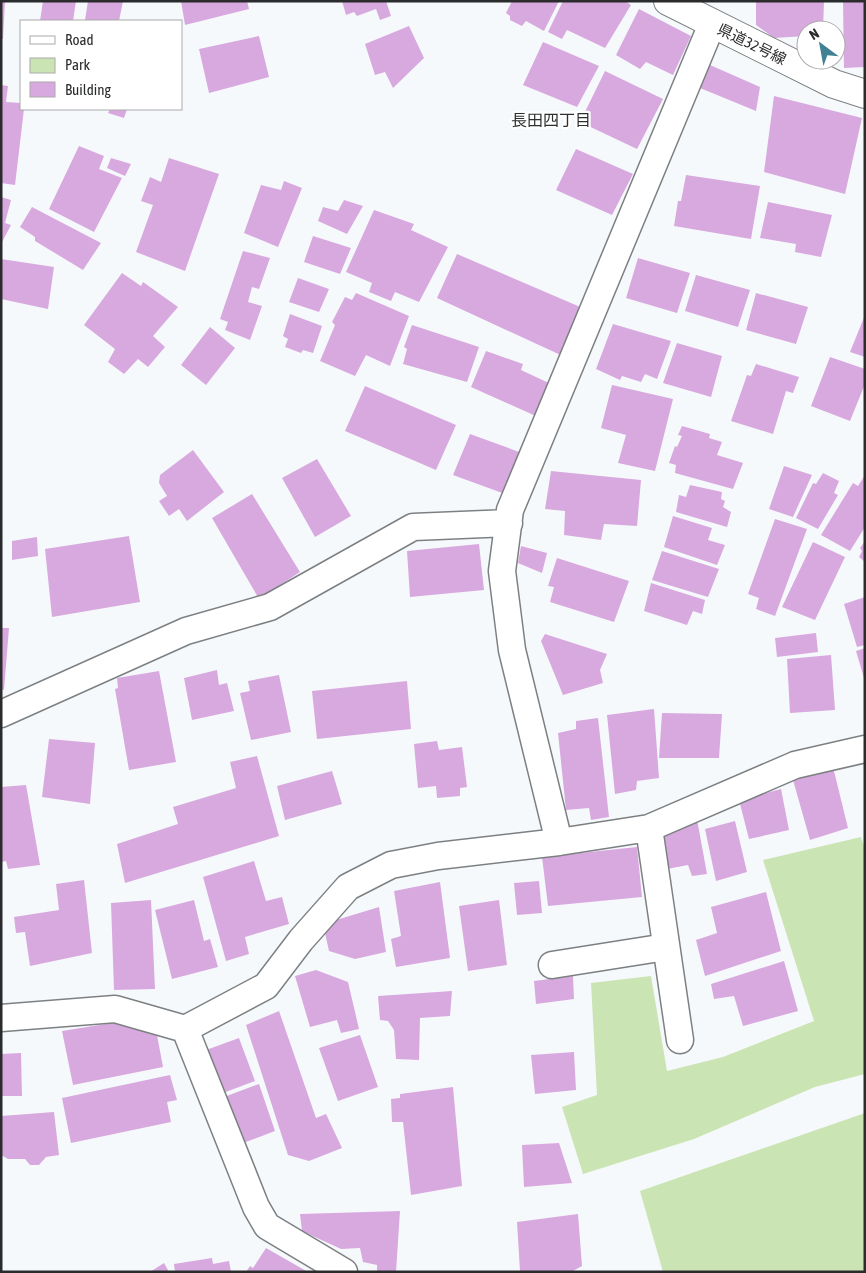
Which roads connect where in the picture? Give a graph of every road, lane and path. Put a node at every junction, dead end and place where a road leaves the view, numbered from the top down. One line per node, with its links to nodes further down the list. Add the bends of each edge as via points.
1 (668, 1): 2 (main road, 県道32号線)
2 (712, 24): 3 (main road, 県道32号線, via 834,84); 4 (street, via 510,510)
3 (865, 94)
4 (509, 523): 5 (street, via 413,527 270,607 186,631); 8 (street, via 502,571 512,650)
5 (1, 714)
6 (865, 751): 7 (street, via 795,765)
7 (649, 828): 8 (street); 9 (street)
8 (559, 842): 12 (street, via 438,856 391,865 348,887 266,986)
9 (666, 947): 10 (street); 13 (street)
10 (552, 965)
11 (1, 1018): 12 (street, via 116,1009)
12 (185, 1029): 14 (street, via 256,1207 268,1226)
13 (680, 1040)
14 (339, 1270)

